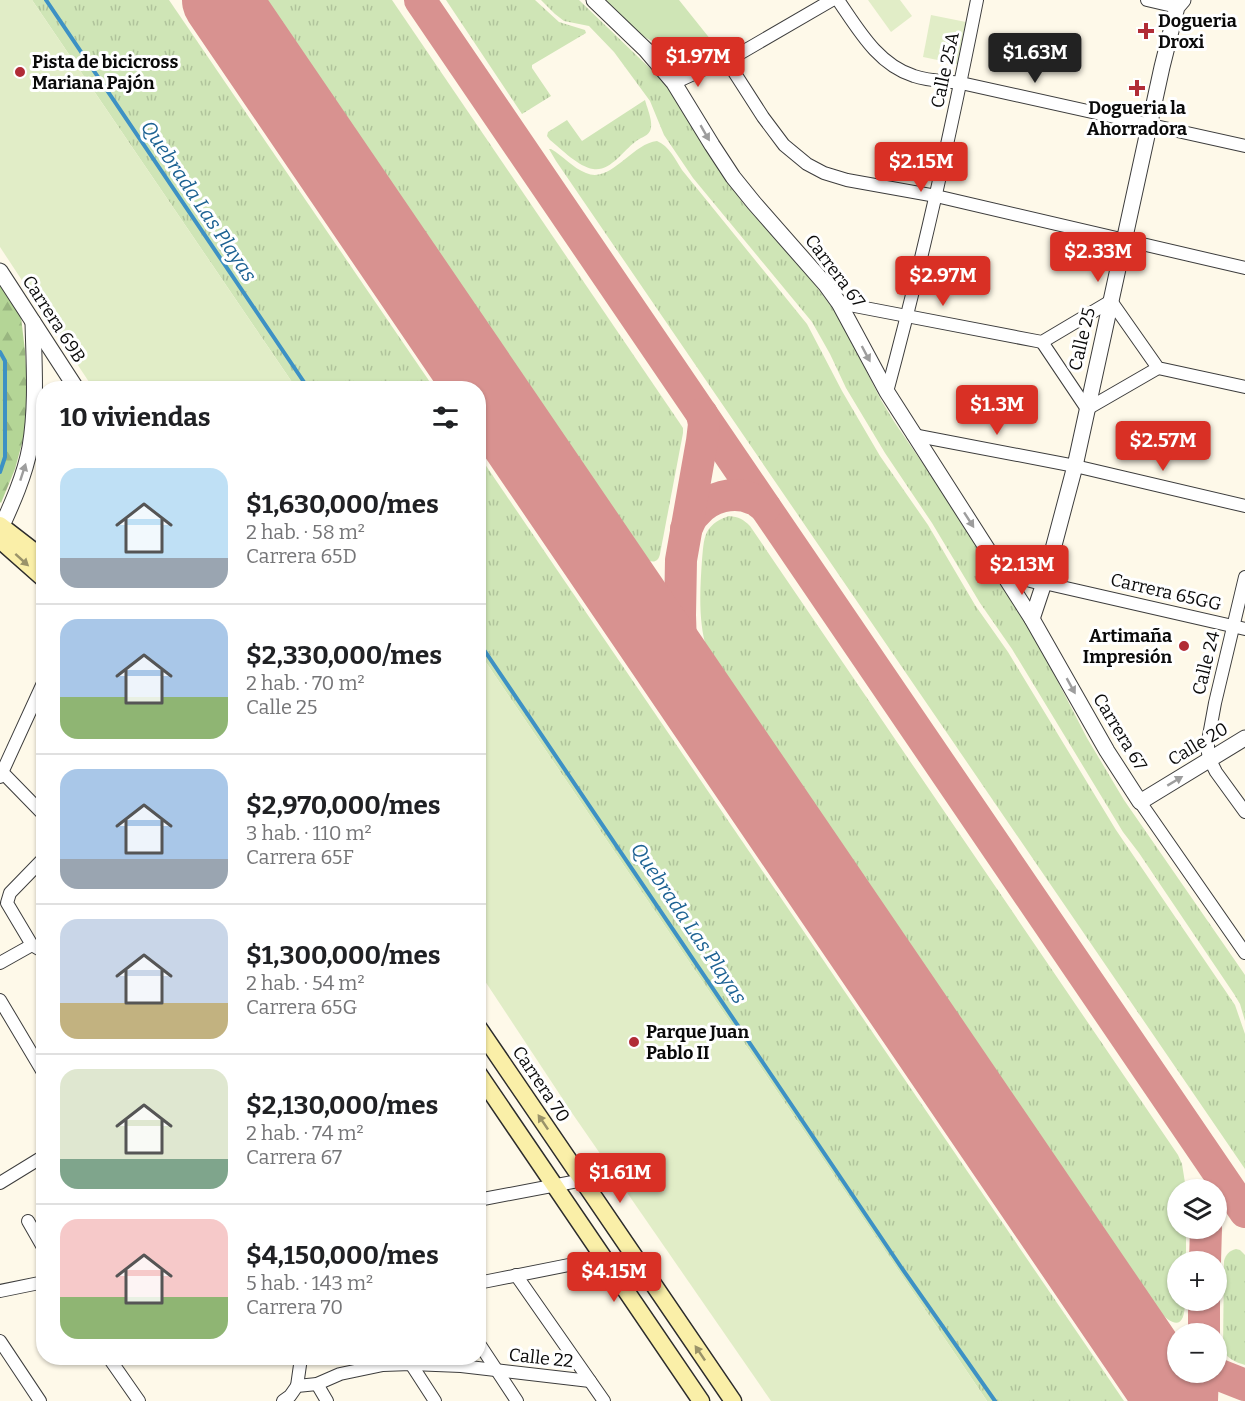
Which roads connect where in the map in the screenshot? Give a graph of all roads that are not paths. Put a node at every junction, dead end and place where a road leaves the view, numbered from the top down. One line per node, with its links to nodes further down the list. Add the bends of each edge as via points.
1 (594, 0): 7 (street, Carrera 67)
2 (831, 0): 8 (street)
3 (838, 0): 11 (street, via 868,43 900,71)
4 (977, 0): 11 (street, Calle 25A)
5 (1147, 0): 6 (street)
6 (1180, 4): 12 (street, Calle 25)
7 (645, 49): 9 (street); 10 (street, Carrera 67)
8 (727, 61): 9 (street); 14 (street, via 770,127 807,164 847,180)
9 (709, 67): 10 (street)
10 (674, 83): 19 (street, Carrera 67, one-way to 19, via 733,177)
11 (961, 83): 12 (street); 14 (street, Calle 25A)
12 (1149, 125): 13 (street); 15 (street, Calle 25)
13 (1245, 146)
14 (936, 196): 15 (street); 20 (street, Calle 25A)
15 (1125, 241): 16 (street); 18 (street, Calle 25)
16 (1245, 268)
17 (0, 271): 21 (street, Carrera 69B)
18 (1111, 301): 22 (street); 23 (street); 27 (street, Calle 25)
19 (839, 303): 20 (street); 26 (street, Carrera 67, one-way to 26)
20 (908, 315): 22 (street); 26 (street, Calle 25A)
21 (33, 322): 24 (street, Carrera 69B); 31 (street, one-way to 21, via 30,449 35,394)
22 (1042, 342): 27 (street)
23 (1158, 368): 25 (street); 27 (street)
24 (71, 381)
25 (1245, 387)
26 (887, 392): 28 (street, Carrera 67)
27 (1087, 409): 29 (street, Calle 25)
28 (913, 435): 29 (street); 34 (street, Carrera 67, one-way to 34)
29 (1075, 466): 30 (street); 36 (street, Calle 25)
30 (1245, 506)
31 (0, 530): 32 (main road); 33 (main road, one-way to 33)
32 (36, 554)
33 (36, 570)
34 (1003, 572): 36 (street); 37 (street, Carrera 67)
35 (1245, 577): 38 (street, Calle 24)
36 (1044, 583): 37 (street, Calle 25); 38 (street, Carrera 65GG)
37 (1032, 619): 43 (street, Carrera 67, one-way to 43)
38 (1240, 627): 41 (street, Calle 24, via 1215,703 1208,741)
39 (36, 709): 42 (street)
40 (1245, 738): 41 (street, Calle 20)
41 (1210, 759): 43 (street, Calle 20, one-way to 41); 45 (street)
42 (1, 774): 44 (street)
43 (1140, 802): 49 (street, Carrera 67)
44 (36, 807)
45 (1245, 812)
46 (36, 866): 47 (street, via 10,894 7,903)
47 (32, 945): 48 (street); 50 (street)
48 (36, 947)
49 (1245, 953)
50 (0, 963)
51 (0, 1000): 53 (street)
52 (486, 1039): 56 (main road, Carrera 70, one-way to 52)
53 (36, 1061)
54 (486, 1084): 58 (main road)
55 (36, 1161): 57 (street)
56 (583, 1180): 58 (street); 86 (main road, Carrera 70, one-way to 56)
57 (0, 1183)
58 (555, 1185): 59 (street); 62 (main road)
59 (486, 1198)
60 (28, 1221): 61 (street)
61 (36, 1235)
62 (604, 1258): 63 (street); 85 (main road)
63 (516, 1275): 64 (street); 75 (street)
64 (486, 1281)
65 (36, 1284): 66 (street)
66 (0, 1291)
67 (0, 1342): 78 (street)
68 (486, 1354): 74 (street)
69 (115, 1365): 79 (street)
70 (300, 1365): 77 (street)
71 (383, 1365): 76 (street, Calle 22, via 340,1374)
72 (412, 1365): 82 (street)
73 (436, 1365): 74 (street, Calle 22)
74 (498, 1371): 75 (street, Calle 22); 83 (street)
75 (590, 1381): 84 (street)
76 (317, 1384): 77 (street, Calle 22); 81 (street)
77 (297, 1386): 80 (street)
78 (40, 1401)
79 (139, 1401)
80 (283, 1401)
81 (327, 1401)
82 (435, 1401)
83 (518, 1401)
84 (604, 1401)
85 (701, 1401)
86 (733, 1401)

